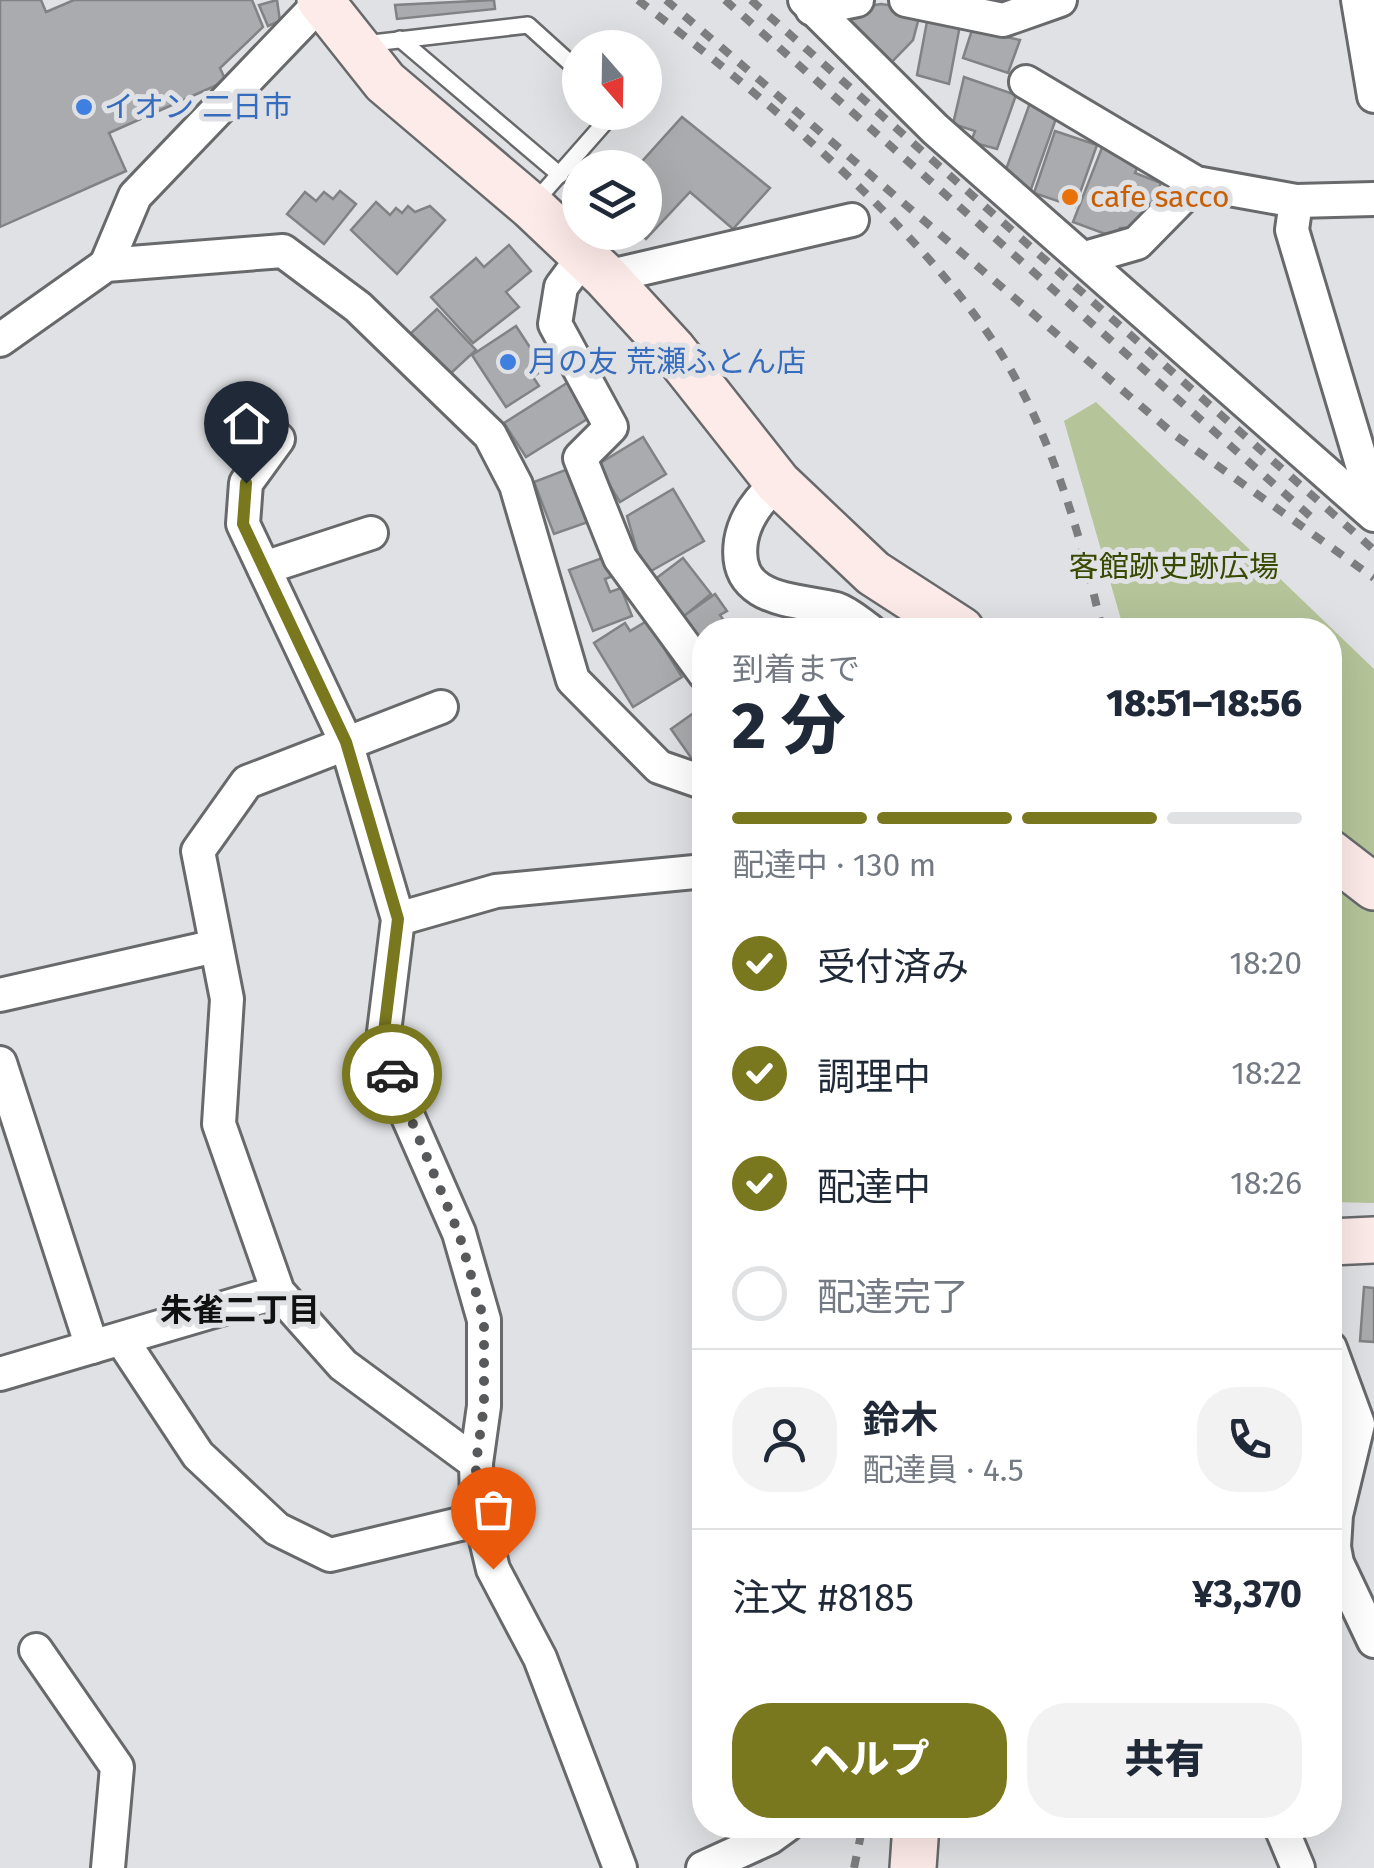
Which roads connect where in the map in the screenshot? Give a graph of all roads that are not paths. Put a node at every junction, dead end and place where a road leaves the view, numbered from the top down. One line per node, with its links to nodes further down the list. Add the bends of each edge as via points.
1 (857, 0): 6 (street)
2 (906, 0): 3 (street, via 1003,20)
3 (1060, 0)
4 (1358, 0): 11 (street)
5 (320, 1): 8 (main road); 19 (street, via 134,196)
6 (808, 5): 18 (street, via 935,129)
7 (400, 40): 8 (lane); 9 (lane, via 528,25); 14 (lane)
8 (354, 45): 14 (main road, via 385,82)
9 (562, 56)
10 (1026, 82): 13 (street)
11 (1374, 96)
12 (598, 130): 14 (lane)
13 (1196, 183): 16 (street); 18 (street, via 1137,243)
14 (546, 190): 20 (main road)
15 (1374, 199): 16 (street)
16 (1296, 200): 23 (street, via 1292,230)
17 (852, 220): 20 (street)
18 (1085, 258): 23 (street)
19 (106, 265): 21 (street); 33 (street, via 284,251 358,307 490,436 516,485 582,694 659,767)
20 (595, 266): 24 (main road, via 674,350); 30 (street, via 561,287 555,302 555,324 611,426 580,458 620,558)
21 (0, 340)
22 (278, 440): 27 (street, via 253,469 242,496 243,524)
23 (1362, 483): 25 (street)
24 (778, 484): 28 (street, via 763,496 742,535 750,578 785,602); 29 (main road, via 872,573)
25 (1374, 515)
26 (371, 533): 27 (street)
27 (264, 568): 32 (street)
28 (852, 618)
29 (941, 618)
30 (692, 656)
31 (441, 707): 32 (street)
32 (346, 742): 37 (street); 38 (street, via 247,782 198,851)
33 (692, 778)
34 (1342, 862): 36 (main road)
35 (692, 872): 37 (street, via 496,891)
36 (1374, 887)
37 (398, 919): 49 (street, via 384,1032 394,1085 459,1234 484,1320)
38 (216, 946): 39 (street); 44 (street, via 227,999 219,1124)
39 (0, 995)
40 (0, 1063): 41 (street)
41 (10, 1126): 45 (street)
42 (1374, 1240): 43 (main road)
43 (1342, 1241)
44 (278, 1292): 45 (street); 49 (street, via 343,1365)
45 (107, 1344): 46 (street); 51 (street, via 198,1455 277,1529 330,1555)
46 (0, 1374)
47 (1342, 1386): 48 (street)
48 (1365, 1433): 50 (street)
49 (476, 1463): 51 (street)
50 (1342, 1498)
51 (481, 1519): 59 (street, via 493,1569 540,1658)
52 (1342, 1574): 53 (street)
53 (1374, 1641)
54 (36, 1650): 58 (street, via 117,1767)
55 (769, 1838): 60 (street)
56 (915, 1838): 61 (main road)
57 (1285, 1838): 62 (street)
58 (108, 1868)
59 (620, 1868)
60 (703, 1868)
61 (913, 1868)
62 (1298, 1868)

